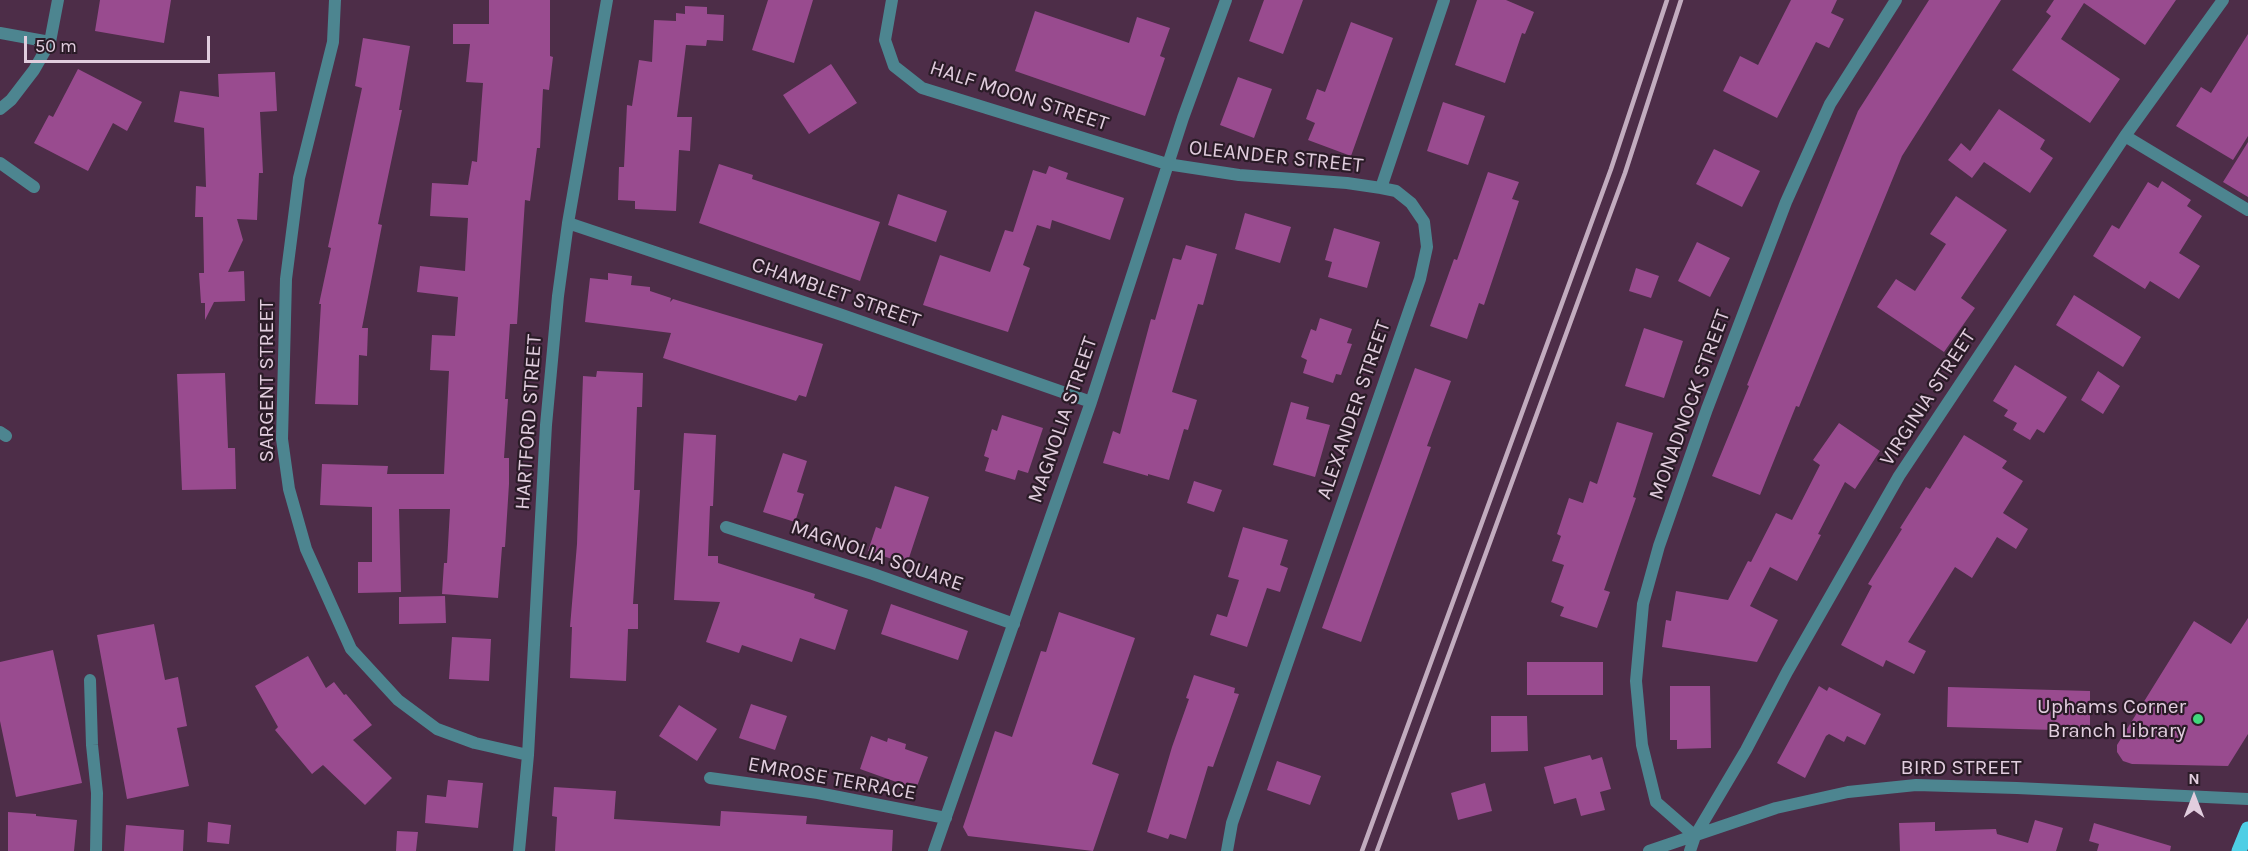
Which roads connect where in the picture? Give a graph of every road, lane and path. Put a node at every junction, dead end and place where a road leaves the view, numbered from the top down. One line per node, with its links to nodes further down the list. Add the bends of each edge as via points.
1 (58, 0): 10 (street)
2 (335, 0): 23 (street, SARGENT STREET, via 333,42 299,178 286,279 282,439 289,489 306,549 351,649 398,700 437,729 476,743)
3 (607, 0): 18 (street, HARTFORD STREET)
4 (892, 0): 14 (street, HALF MOON STREET, via 885,40 894,66 922,87)
5 (1226, 0): 14 (street, MAGNOLIA STREET)
6 (1444, 0): 16 (street)
7 (1896, 0): 28 (street, MONADNOCK STREET, via 1830,104 1786,202 1707,409 1643,604 1636,681 1642,745 1656,802)
8 (2223, 0): 12 (street, VIRGINIA STREET)
9 (0, 33): 10 (street)
10 (50, 42): 11 (street, via 34,70)
11 (0, 109)
12 (2125, 136): 17 (street); 28 (street, VIRGINIA STREET, via 1899,476)
13 (0, 163): 15 (street)
14 (1167, 164): 16 (street, OLEANDER STREET); 19 (street, MAGNOLIA STREET)
15 (34, 187)
16 (1381, 188): 32 (street, ALEXANDER STREET, via 1396,191 1411,203 1424,222 1427,247 1232,824)
17 (2248, 210)
18 (568, 223): 19 (street, CHAMBLET STREET); 23 (street, HARTFORD STREET, via 546,425)
19 (1091, 402): 21 (street, MAGNOLIA STREET)
20 (726, 528): 21 (street, MAGNOLIA SQUARE)
21 (1014, 624): 26 (street, MAGNOLIA STREET)
22 (90, 680): 29 (street, via 97,793)
23 (528, 754): 30 (street, HARTFORD STREET)
24 (710, 778): 26 (street, EMROSE TERRACE, via 818,793)
25 (2248, 799): 28 (street, BIRD STREET, via 1916,785 1848,792 1776,808)
26 (946, 819): 31 (street, MAGNOLIA STREET)
27 (2248, 829): 35 (main road)
28 (1695, 836): 33 (street, BIRD STREET); 34 (street)
29 (96, 851)
30 (519, 851)
31 (934, 851)
32 (1227, 851)
33 (1650, 851)
34 (1690, 851)
35 (2239, 851)

